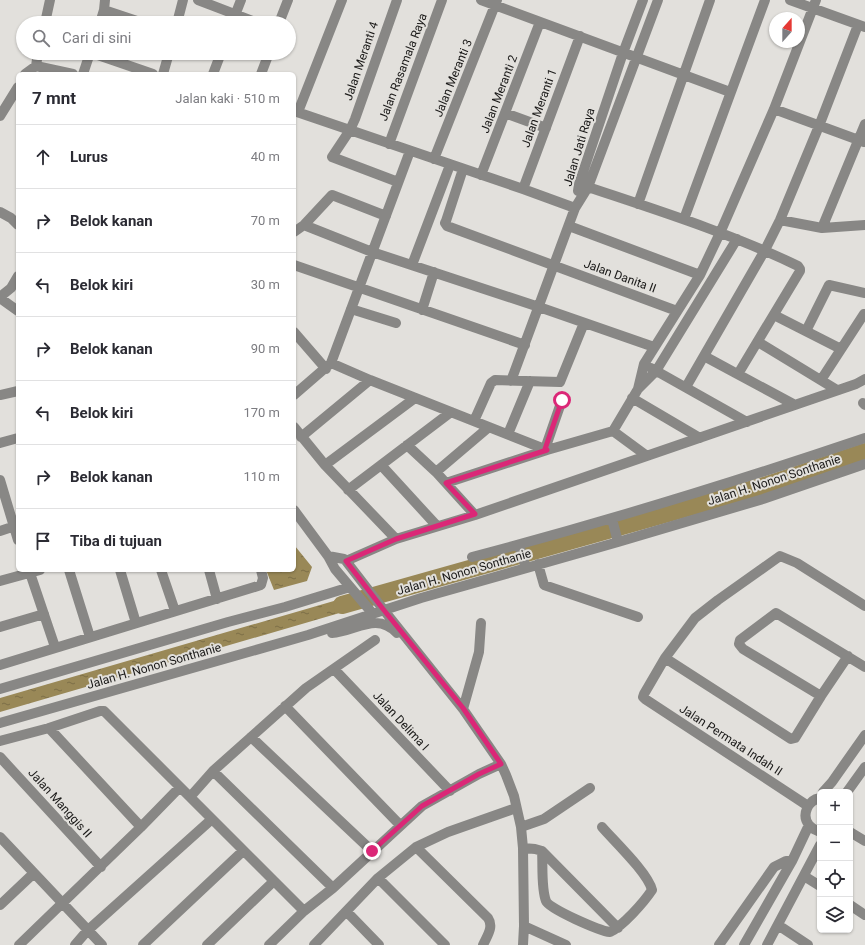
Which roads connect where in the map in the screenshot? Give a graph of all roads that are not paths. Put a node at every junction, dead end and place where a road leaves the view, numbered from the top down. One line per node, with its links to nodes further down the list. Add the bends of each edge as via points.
1 (50, 0): 18 (street)
2 (183, 0): 21 (street)
3 (198, 0): 22 (street)
4 (241, 0): 23 (street)
5 (288, 0): 24 (street)
6 (342, 0): 48 (street)
7 (396, 0): 54 (street, Jalan Meranti 4)
8 (442, 0): 56 (street, Jalan Rasamala Raya)
9 (482, 0): 15 (street)
10 (658, 0): 29 (street, Jalan Jati Raya)
11 (710, 0): 44 (street)
12 (765, 0): 46 (street)
13 (790, 0): 16 (street)
14 (641, 1): 28 (street, Jalan Jati Raya)
15 (497, 3): 25 (street); 58 (street, Jalan Meranti 3)
16 (814, 4): 26 (street); 47 (street)
17 (104, 5): 19 (street); 20 (street)
18 (47, 16)
19 (102, 16)
20 (127, 16)
21 (179, 16)
22 (229, 16)
23 (234, 16)
24 (282, 16)
25 (540, 22): 27 (street); 49 (street, Jalan Meranti 2)
26 (861, 26): 52 (street)
27 (580, 36): 28 (street); 53 (street, Jalan Meranti 1)
28 (623, 52): 29 (street); 63 (street, Jalan Jati Raya)
29 (636, 57): 44 (street); 63 (street, Jalan Jati Raya)
30 (37, 60): 36 (street)
31 (88, 60): 39 (street)
32 (112, 60): 40 (street)
33 (167, 60): 41 (street)
34 (219, 60): 42 (street)
35 (267, 60): 43 (street)
36 (36, 66): 37 (street); 38 (street)
37 (28, 72)
38 (64, 72)
39 (84, 72)
40 (147, 72)
41 (164, 72)
42 (215, 72)
43 (263, 72)
44 (684, 75): 46 (street); 65 (street)
45 (16, 90): 50 (street)
46 (730, 92): 69 (street)
47 (774, 109): 52 (street); 77 (street)
48 (296, 111): 54 (street)
49 (505, 113): 53 (street); 61 (street, Jalan Meranti 2)
50 (0, 116)
51 (865, 124): 55 (street)
52 (819, 126): 55 (street); 70 (street)
53 (546, 128): 64 (street, Jalan Meranti 1)
54 (350, 130): 56 (street); 62 (street, Jalan Meranti 4, via 332,157)
55 (862, 141): 75 (street)
56 (389, 144): 57 (street)
57 (410, 151): 58 (street); 62 (street)
58 (434, 159): 59 (street)
59 (450, 165): 60 (street); 82 (street)
60 (463, 169): 61 (street); 83 (street, Jalan Danita II, via 445,223)
61 (481, 175): 64 (street)
62 (398, 182): 68 (street)
63 (583, 186): 65 (street); 66 (street, Jalan Jati Raya)
64 (523, 189): 66 (street)
65 (638, 204): 69 (street)
66 (576, 208): 74 (street, Jalan Jati Raya)
67 (0, 212): 71 (street)
68 (386, 216): 73 (street, via 332,195); 80 (street)
69 (684, 219): 77 (street)
70 (780, 220): 75 (street); 79 (street)
71 (16, 223)
72 (865, 224): 75 (street)
73 (304, 225): 76 (street); 80 (street)
74 (569, 226): 83 (street, Jalan Jati Raya); 85 (street)
75 (822, 228)
76 (296, 231)
77 (720, 233): 78 (street); 85 (street)
78 (737, 239): 79 (street); 108 (street)
79 (765, 250): 96 (street, via 800,269); 105 (street)
80 (372, 252): 82 (street); 87 (street)
81 (296, 265): 87 (street)
82 (412, 265): 84 (street)
83 (554, 266): 90 (street, Jalan Jati Raya); 94 (street, Jalan Danita II)
84 (434, 272): 90 (street); 93 (street)
85 (700, 275): 94 (street)
86 (16, 279): 89 (street, via 11,288)
87 (359, 288): 92 (street); 93 (street)
88 (865, 292): 99 (street, via 829,285)
89 (0, 297): 91 (street)
90 (539, 306): 98 (street); 102 (street, Jalan Jati Raya)
91 (16, 309)
92 (351, 309): 97 (street); 107 (street)
93 (422, 310): 102 (street)
94 (677, 311): 103 (street)
95 (864, 314): 104 (street)
96 (774, 315): 99 (street); 101 (street)
97 (396, 323)
98 (584, 323): 103 (street); 114 (street, via 560,382)
99 (806, 331): 104 (street)
100 (296, 334): 107 (street)
101 (758, 342): 109 (street); 112 (street)
102 (525, 345): 113 (street, Jalan Jati Raya)
103 (654, 347): 106 (street)
104 (841, 349): 112 (street)
105 (704, 356): 109 (street); 115 (street)
106 (644, 364): 108 (street); 116 (street)
107 (328, 366): 111 (street); 119 (street)
108 (656, 371): 115 (street); 116 (street)
109 (738, 374): 124 (street)
110 (865, 379): 117 (street)
111 (370, 380): 121 (street); 132 (street)
112 (820, 380): 117 (street)
113 (511, 381): 114 (street); 126 (street, via 495,380 490,384)
114 (530, 382): 131 (street)
115 (686, 387): 127 (street)
116 (638, 389): 122 (street)
117 (837, 390): 124 (street)
118 (16, 392): 120 (street)
119 (296, 393)
120 (0, 396)
121 (415, 398): 125 (street); 141 (street)
122 (632, 398): 130 (street); 133 (street)
123 (562, 400): 138 (street)
124 (795, 405): 127 (street)
125 (451, 412): 126 (street); 137 (street)
126 (474, 421): 128 (street)
127 (747, 422): 133 (street)
128 (489, 427): 131 (street); 143 (street)
129 (296, 430): 132 (street)
130 (613, 431): 138 (street); 139 (street)
131 (508, 434): 138 (street)
132 (301, 437): 141 (street)
133 (700, 438): 139 (street)
134 (865, 438): 149 (street)
135 (16, 439): 136 (street)
136 (0, 443)
137 (407, 445): 142 (street); 143 (street)
138 (546, 450): 145 (street)
139 (647, 456): 148 (street)
140 (865, 464): 154 (street, Jalan H. Nonon Sonthanie, via 763,499)
141 (325, 465): 146 (street)
142 (381, 465): 146 (street); 151 (street)
143 (436, 472): 145 (street)
144 (0, 480): 150 (street)
145 (446, 483): 148 (street)
146 (348, 490): 153 (street)
147 (296, 513): 156 (street)
148 (475, 514): 151 (street)
149 (612, 520): 154 (street); 155 (street)
150 (16, 526): 152 (street)
151 (437, 526): 153 (street)
152 (0, 531)
153 (396, 539): 158 (street)
154 (617, 539): 159 (street, Jalan H. Nonon Sonthanie)
155 (520, 546): 157 (street); 160 (street)
156 (328, 556): 158 (street); 169 (street)
157 (472, 557)
158 (347, 562): 172 (street)
159 (538, 564): 160 (street, Jalan H. Nonon Sonthanie); 176 (street, via 544,585)
160 (525, 565): 172 (street, Jalan H. Nonon Sonthanie)
161 (26, 572): 168 (street)
162 (29, 572): 175 (street)
163 (71, 572): 181 (street)
164 (121, 572): 177 (street)
165 (162, 572): 173 (street)
166 (210, 572): 170 (street)
167 (262, 572): 170 (street, via 264,578 261,585)
168 (0, 581)
169 (350, 586): 174 (street); 190 (street, Jalan H. Nonon Sonthanie)
170 (217, 599): 173 (street)
171 (865, 606): 186 (street, via 797,563 780,556 695,618)
172 (382, 608): 174 (street, Jalan H. Nonon Sonthanie); 183 (street)
173 (175, 611): 177 (street)
174 (370, 611): 180 (street, Jalan H. Nonon Sonthanie)
175 (44, 614): 179 (street); 184 (street)
176 (638, 617)
177 (136, 623): 181 (street)
178 (481, 623): 193 (street, via 479,652)
179 (0, 628)
180 (308, 635): 183 (street, via 336,633 372,622 391,627 403,640); 194 (street, Jalan H. Nonon Sonthanie)
181 (90, 637): 184 (street)
182 (375, 640): 189 (street)
183 (411, 643): 193 (street)
184 (55, 647): 187 (street)
185 (848, 656): 188 (street); 191 (street); 191 (street, via 776,612 740,640 739,644 743,649)
186 (665, 658): 191 (street, via 791,739 796,738); 211 (street, Jalan Permata Indah II, via 643,697)
187 (0, 664)
188 (865, 667)
189 (334, 669): 192 (street, via 306,688); 208 (street, Jalan Delima I)
190 (0, 689)
191 (821, 696)
192 (286, 706): 197 (street); 214 (street)
193 (463, 708): 200 (street)
194 (0, 723)
195 (49, 728): 198 (street); 204 (street, via 104,711); 216 (street)
196 (865, 735): 206 (street)
197 (251, 737): 202 (street); 226 (street)
198 (0, 742)
199 (0, 757): 230 (street, Jalan Manggis II)
200 (501, 764): 208 (street); 212 (street)
201 (865, 767): 203 (street)
202 (213, 771): 209 (street); 236 (street)
203 (861, 782): 207 (street)
204 (180, 787): 209 (street); 216 (street)
205 (590, 788): 217 (street, via 544,819)
206 (826, 789)
207 (851, 789)
208 (450, 791): 214 (street, via 422,806)
209 (190, 797): 213 (street)
210 (817, 798): 211 (street)
211 (808, 806): 215 (street, via 806,819)
212 (516, 808): 217 (street); 223 (street, via 448,832)
213 (212, 819): 225 (street); 246 (street)
214 (400, 825): 226 (street)
215 (809, 825): 219 (street); 229 (street)
216 (141, 827): 230 (street)
217 (521, 827): 224 (street)
218 (602, 827): 245 (street, via 645,875 652,890)
219 (817, 830)
220 (853, 834): 221 (street)
221 (865, 841)
222 (1, 842): 231 (street)
223 (416, 848): 233 (street); 256 (street, via 488,918 490,932)
224 (523, 848): 227 (street); 244 (street)
225 (243, 851): 234 (street); 250 (street)
226 (372, 851): 236 (street)
227 (542, 851): 245 (street); 245 (street, via 547,902 554,909 606,932)
228 (817, 851): 232 (street)
229 (792, 861): 259 (street, via 786,860 774,867); 260 (street)
230 (101, 867): 237 (street)
231 (34, 873): 237 (street); 238 (street)
232 (804, 876): 235 (street); 243 (street)
233 (378, 878): 241 (street); 255 (street)
234 (274, 881): 240 (street); 251 (street)
235 (817, 884)
236 (333, 888): 240 (street)
237 (62, 904): 246 (street); 247 (street)
238 (0, 905)
239 (853, 907): 242 (street)
240 (304, 911): 252 (street)
241 (347, 912): 253 (street); 254 (street)
242 (865, 914)
243 (778, 925): 261 (street); 262 (street)
244 (524, 926): 257 (street); 258 (street)
245 (618, 928)
246 (87, 931): 248 (street); 249 (street)
247 (19, 945)
248 (75, 945)
249 (102, 945)
250 (143, 945)
251 (207, 945)
252 (269, 945)
253 (314, 945)
254 (380, 945)
255 (445, 945)
256 (483, 945)
257 (523, 945)
258 (566, 945)
259 (719, 945)
260 (744, 945)
261 (767, 945)
262 (808, 945)

